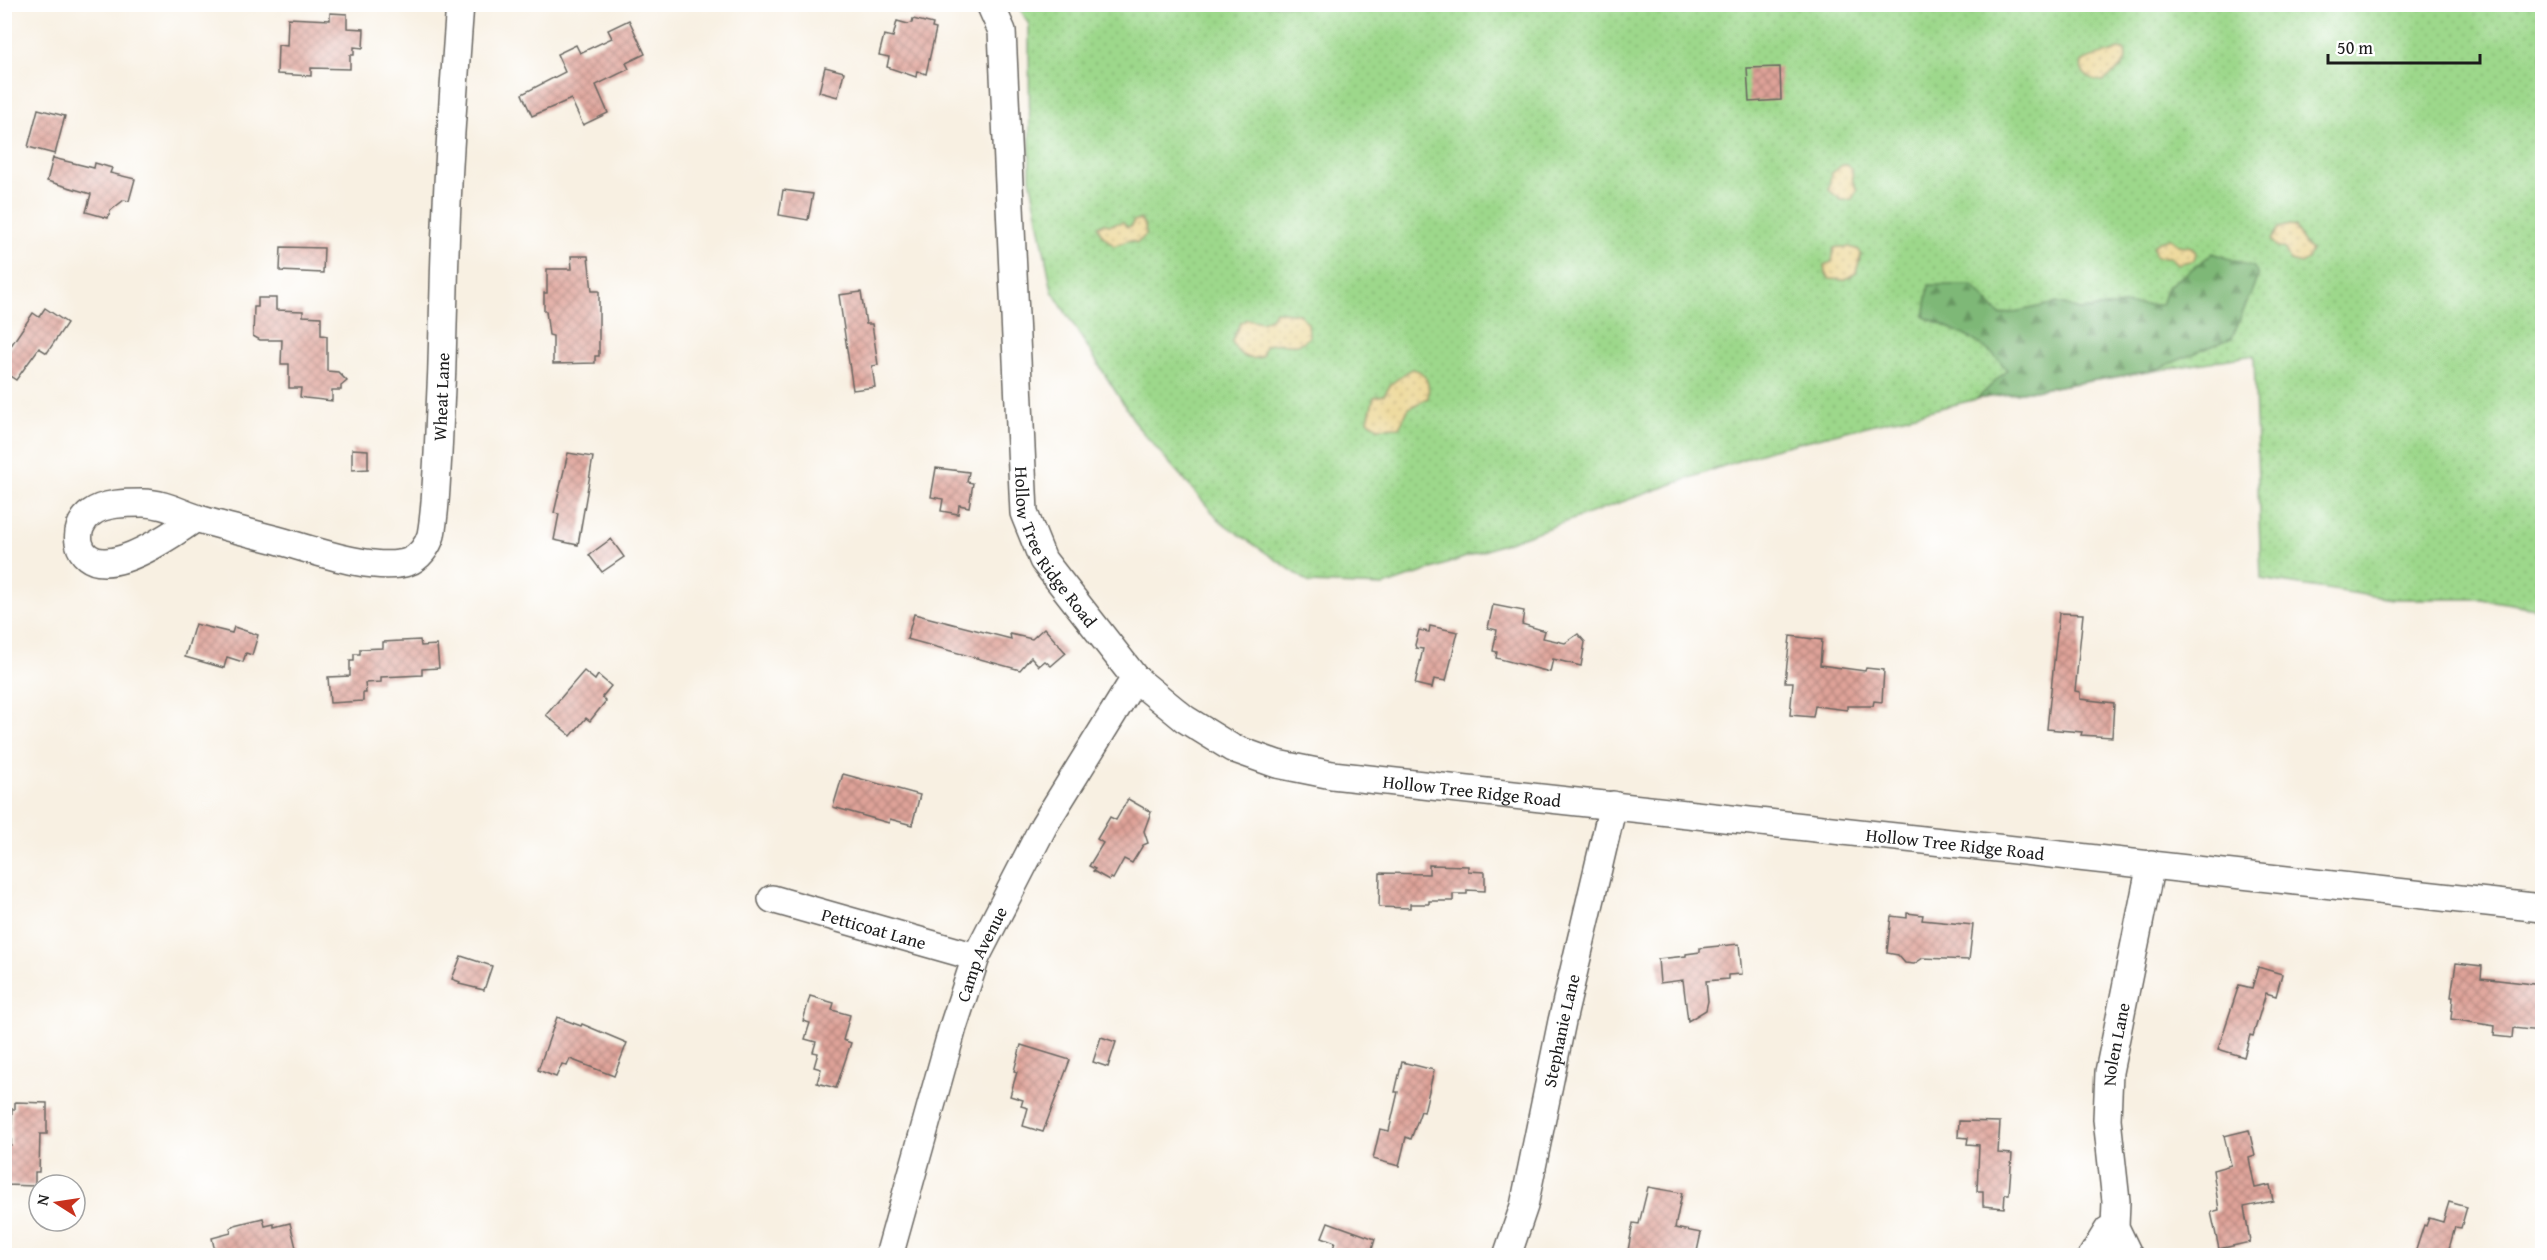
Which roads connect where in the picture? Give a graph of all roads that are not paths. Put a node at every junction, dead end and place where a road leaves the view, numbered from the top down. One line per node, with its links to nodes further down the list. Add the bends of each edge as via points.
1 (460, 4): 3 (street, Wheat Lane, via 447,178 435,508 427,548 410,562 359,561)
2 (990, 4): 4 (street, Hollow Tree Ridge Road, via 1002,31 1024,513 1043,560)
3 (196, 518)
4 (1135, 678): 5 (street, Hollow Tree Ridge Road, via 1185,719 1232,748 1276,764 1332,775); 9 (street, Camp Avenue, via 1044,825)
5 (1613, 805): 6 (street, Hollow Tree Ridge Road); 12 (street, Stephanie Lane, via 1524,1206)
6 (2151, 864): 8 (street, Hollow Tree Ridge Road); 10 (street, Nolen Lane, via 2109,1072 2107,1119)
7 (772, 899): 9 (street, Petticoat Lane)
8 (2542, 908)
9 (976, 957): 11 (street, Camp Avenue)
10 (2115, 1227): 13 (street, via 2108,1230); 14 (street, Nolen Lane)
11 (889, 1256)
12 (1507, 1256)
13 (2092, 1256)
14 (2129, 1256)

